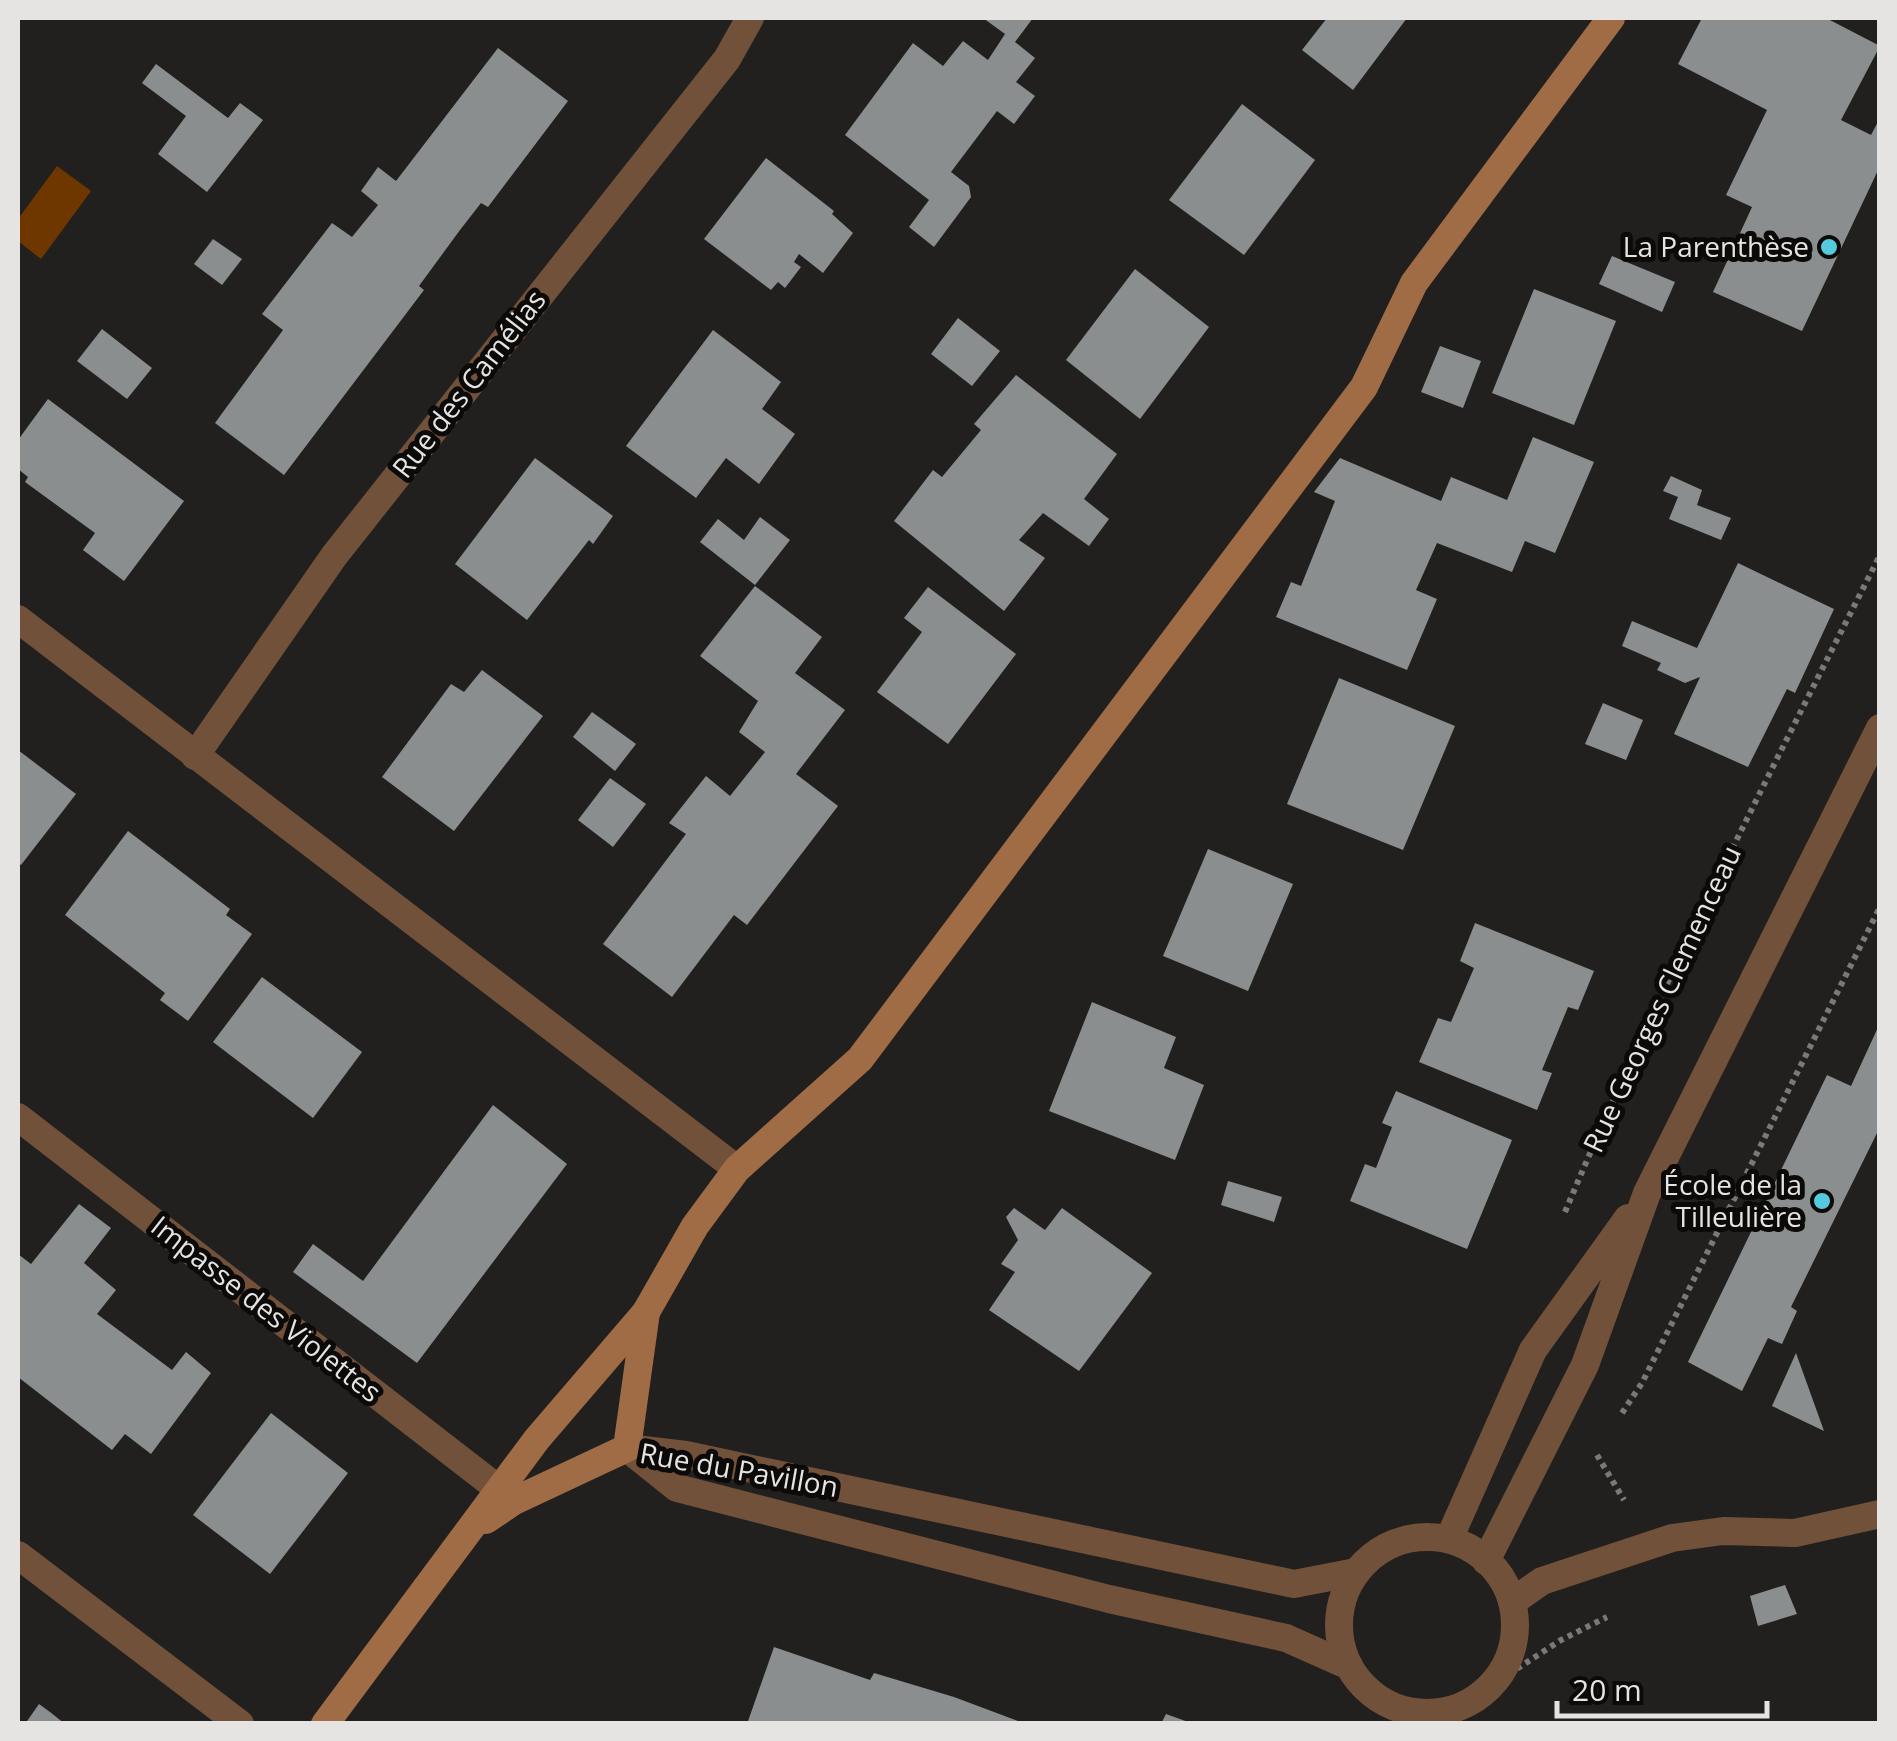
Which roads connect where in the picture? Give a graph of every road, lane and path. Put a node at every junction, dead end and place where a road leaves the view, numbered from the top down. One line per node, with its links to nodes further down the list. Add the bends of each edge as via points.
1 (750, 18): 6 (street, Rue des Camélias, via 726,58 334,556)
2 (1610, 18): 9 (main road, via 1414,283 1364,387 860,1059)
3 (1880, 555): 11 (path, Rue Georges Clemenceau, via 1708,896)
4 (18, 619): 6 (street)
5 (1880, 728): 10 (street)
6 (195, 756): 9 (street)
7 (1880, 907): 14 (path)
8 (18, 1117): 16 (street, Impasse des Violettes)
9 (738, 1169): 12 (main road)
10 (1647, 1193): 13 (street); 19 (street, via 1533,1350)
11 (1561, 1222)
12 (646, 1312): 15 (main road); 16 (main road, via 537,1439)
13 (1568, 1402): 18 (path, via 1626,1503); 21 (street)
14 (1622, 1414)
15 (627, 1448): 16 (main road); 22 (street, Rue du Pavillon, via 1294,1584); 25 (street, Rue du Pavillon, via 677,1488 1286,1638)
16 (508, 1495): 29 (main road, via 468,1532)
17 (1880, 1514): 18 (street, via 1795,1533)
18 (1672, 1538): 23 (street, via 1542,1581)
19 (1449, 1540): 21 (street); 22 (street, via 1398,1541)
20 (18, 1555): 28 (street)
21 (1486, 1561): 23 (street)
22 (1356, 1572): 25 (street, via 1339,1618)
23 (1512, 1602): 26 (street, via 1512,1646)
24 (1622, 1609): 26 (path)
25 (1349, 1666): 27 (street)
26 (1492, 1684): 27 (street, via 1455,1709)
27 (1394, 1716)
28 (240, 1724)
29 (325, 1724)

